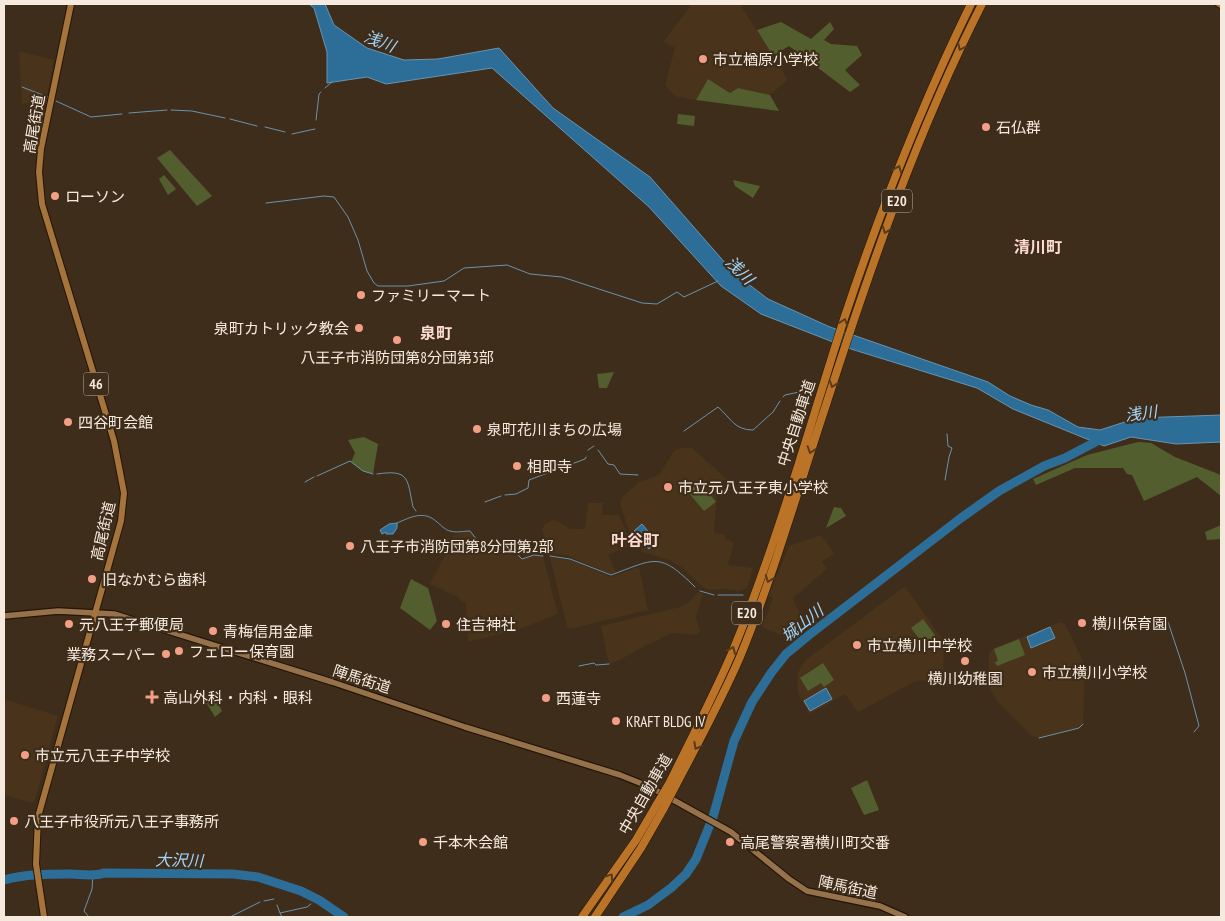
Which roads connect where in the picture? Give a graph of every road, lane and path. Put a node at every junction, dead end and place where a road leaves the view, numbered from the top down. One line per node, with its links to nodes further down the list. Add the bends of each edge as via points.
1 (71, 4): 6 (main road, 高尾街道 / 46, via 41,149 40,180 42,204 114,442 123,485 121,521)
2 (971, 4): 4 (highway, 中央自動車道 / E20, one-way to 2, via 863,264 897,171)
3 (982, 4): 4 (highway, 中央自動車道 / E20, one-way to 4, via 906,174)
4 (822, 403): 5 (highway, 中央自動車道 / E20)
5 (781, 532): 8 (highway, 中央自動車道 / E20, one-way to 5); 8 (highway, 中央自動車道 / E20, one-way to 8, via 753,623 726,687)
6 (94, 613): 7 (main road, 陣馬街道, via 58,611); 10 (main road, 高尾街道 / 46, via 40,809 36,869); 13 (main road, 陣馬街道, via 114,614 153,625 625,777 716,823 807,890 872,904)
7 (4, 616)
8 (673, 783): 9 (highway, 中央自動車道 / E20, bridge)
9 (660, 806): 11 (highway, 中央自動車道 / E20, one-way to 9); 12 (highway, 中央自動車道 / E20, via 641,848)
10 (44, 917)
11 (582, 917)
12 (595, 917)
13 (905, 917)

